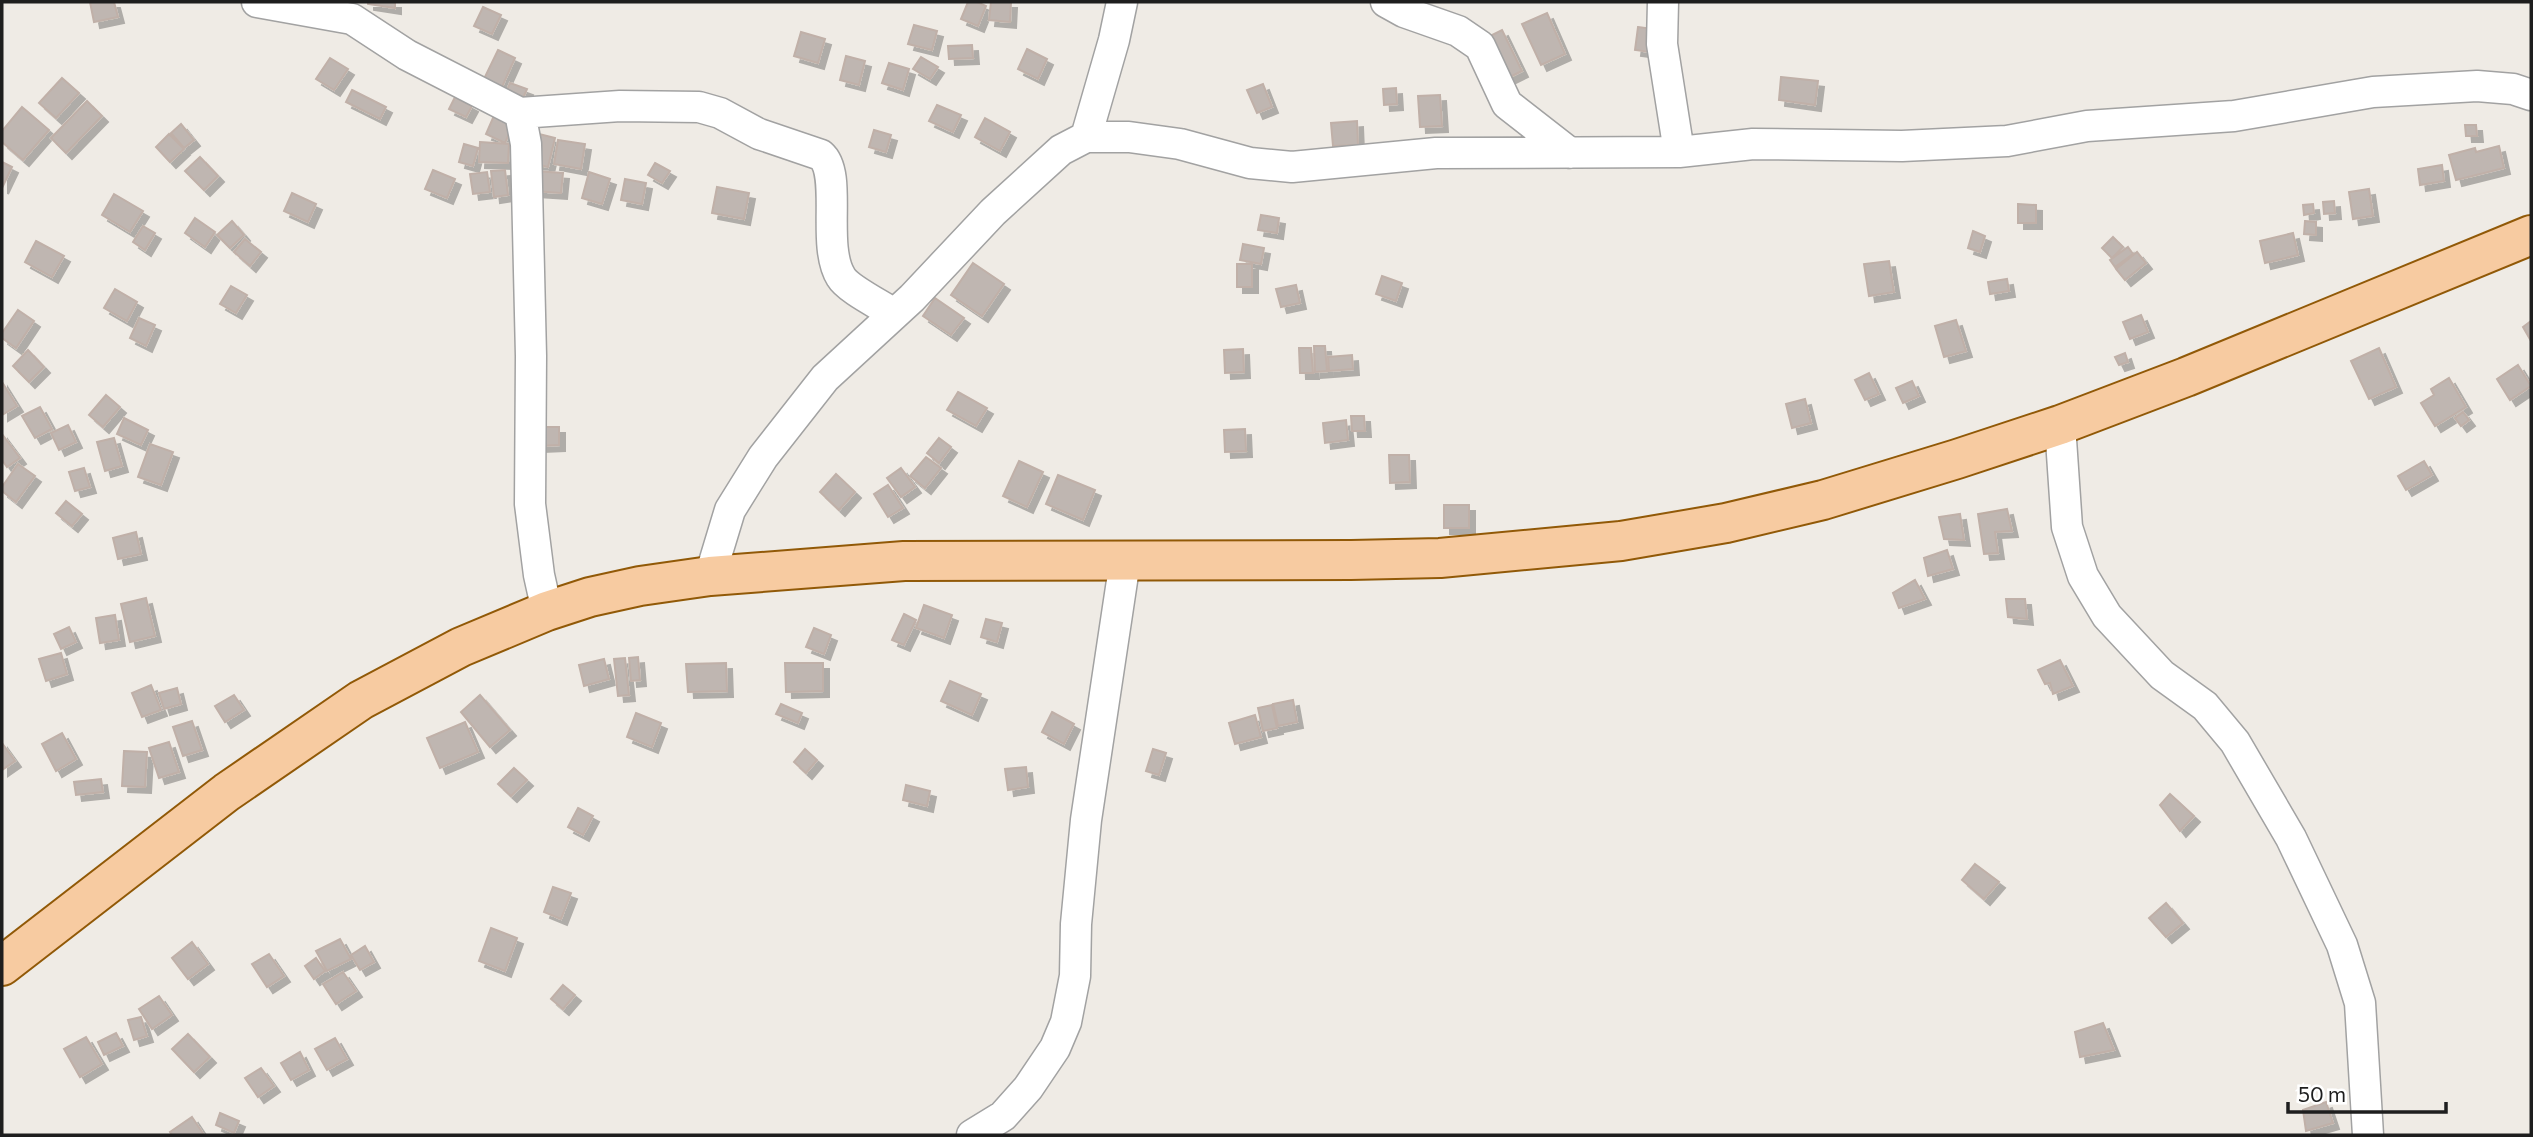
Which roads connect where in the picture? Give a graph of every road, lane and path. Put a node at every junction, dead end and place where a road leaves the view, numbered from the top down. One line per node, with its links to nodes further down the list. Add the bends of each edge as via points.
1 (257, 2): 6 (street, via 352,19 407,55)
2 (1122, 2): 7 (street)
3 (1386, 2): 9 (street, via 1458,31 1480,46 1507,104)
4 (1662, 2): 8 (street, via 1662,44)
5 (2531, 95): 8 (street, via 2477,86 2373,92 2234,116 2087,126 2007,141 1902,146 1753,144)
6 (520, 113): 11 (street, via 620,106 699,107 821,155 831,177 830,233 839,275); 15 (street, via 526,145 530,504)
7 (1086, 137): 9 (street, via 1180,144 1250,163 1292,167 1436,153); 11 (street, via 1061,150 993,212)
8 (1679, 152): 9 (street)
9 (1570, 153)
10 (2531, 235): 12 (main road)
11 (894, 314): 14 (street, via 825,378 764,457 730,510)
12 (2060, 425): 13 (main road, via 1823,500 1621,541 1440,558); 18 (street, via 2067,527 2083,576 2107,616 2162,676 2205,706 2235,742 2291,838 2342,945 2360,1003)
13 (1125, 561): 14 (main road, via 904,561); 17 (street, via 1086,820 1075,976 1066,1022 1028,1088 1003,1116)
14 (710, 576): 15 (main road, via 640,586)
15 (547, 611): 16 (main road, via 461,647 361,700 227,792)
16 (2, 967)
17 (972, 1135)
18 (2368, 1135)

